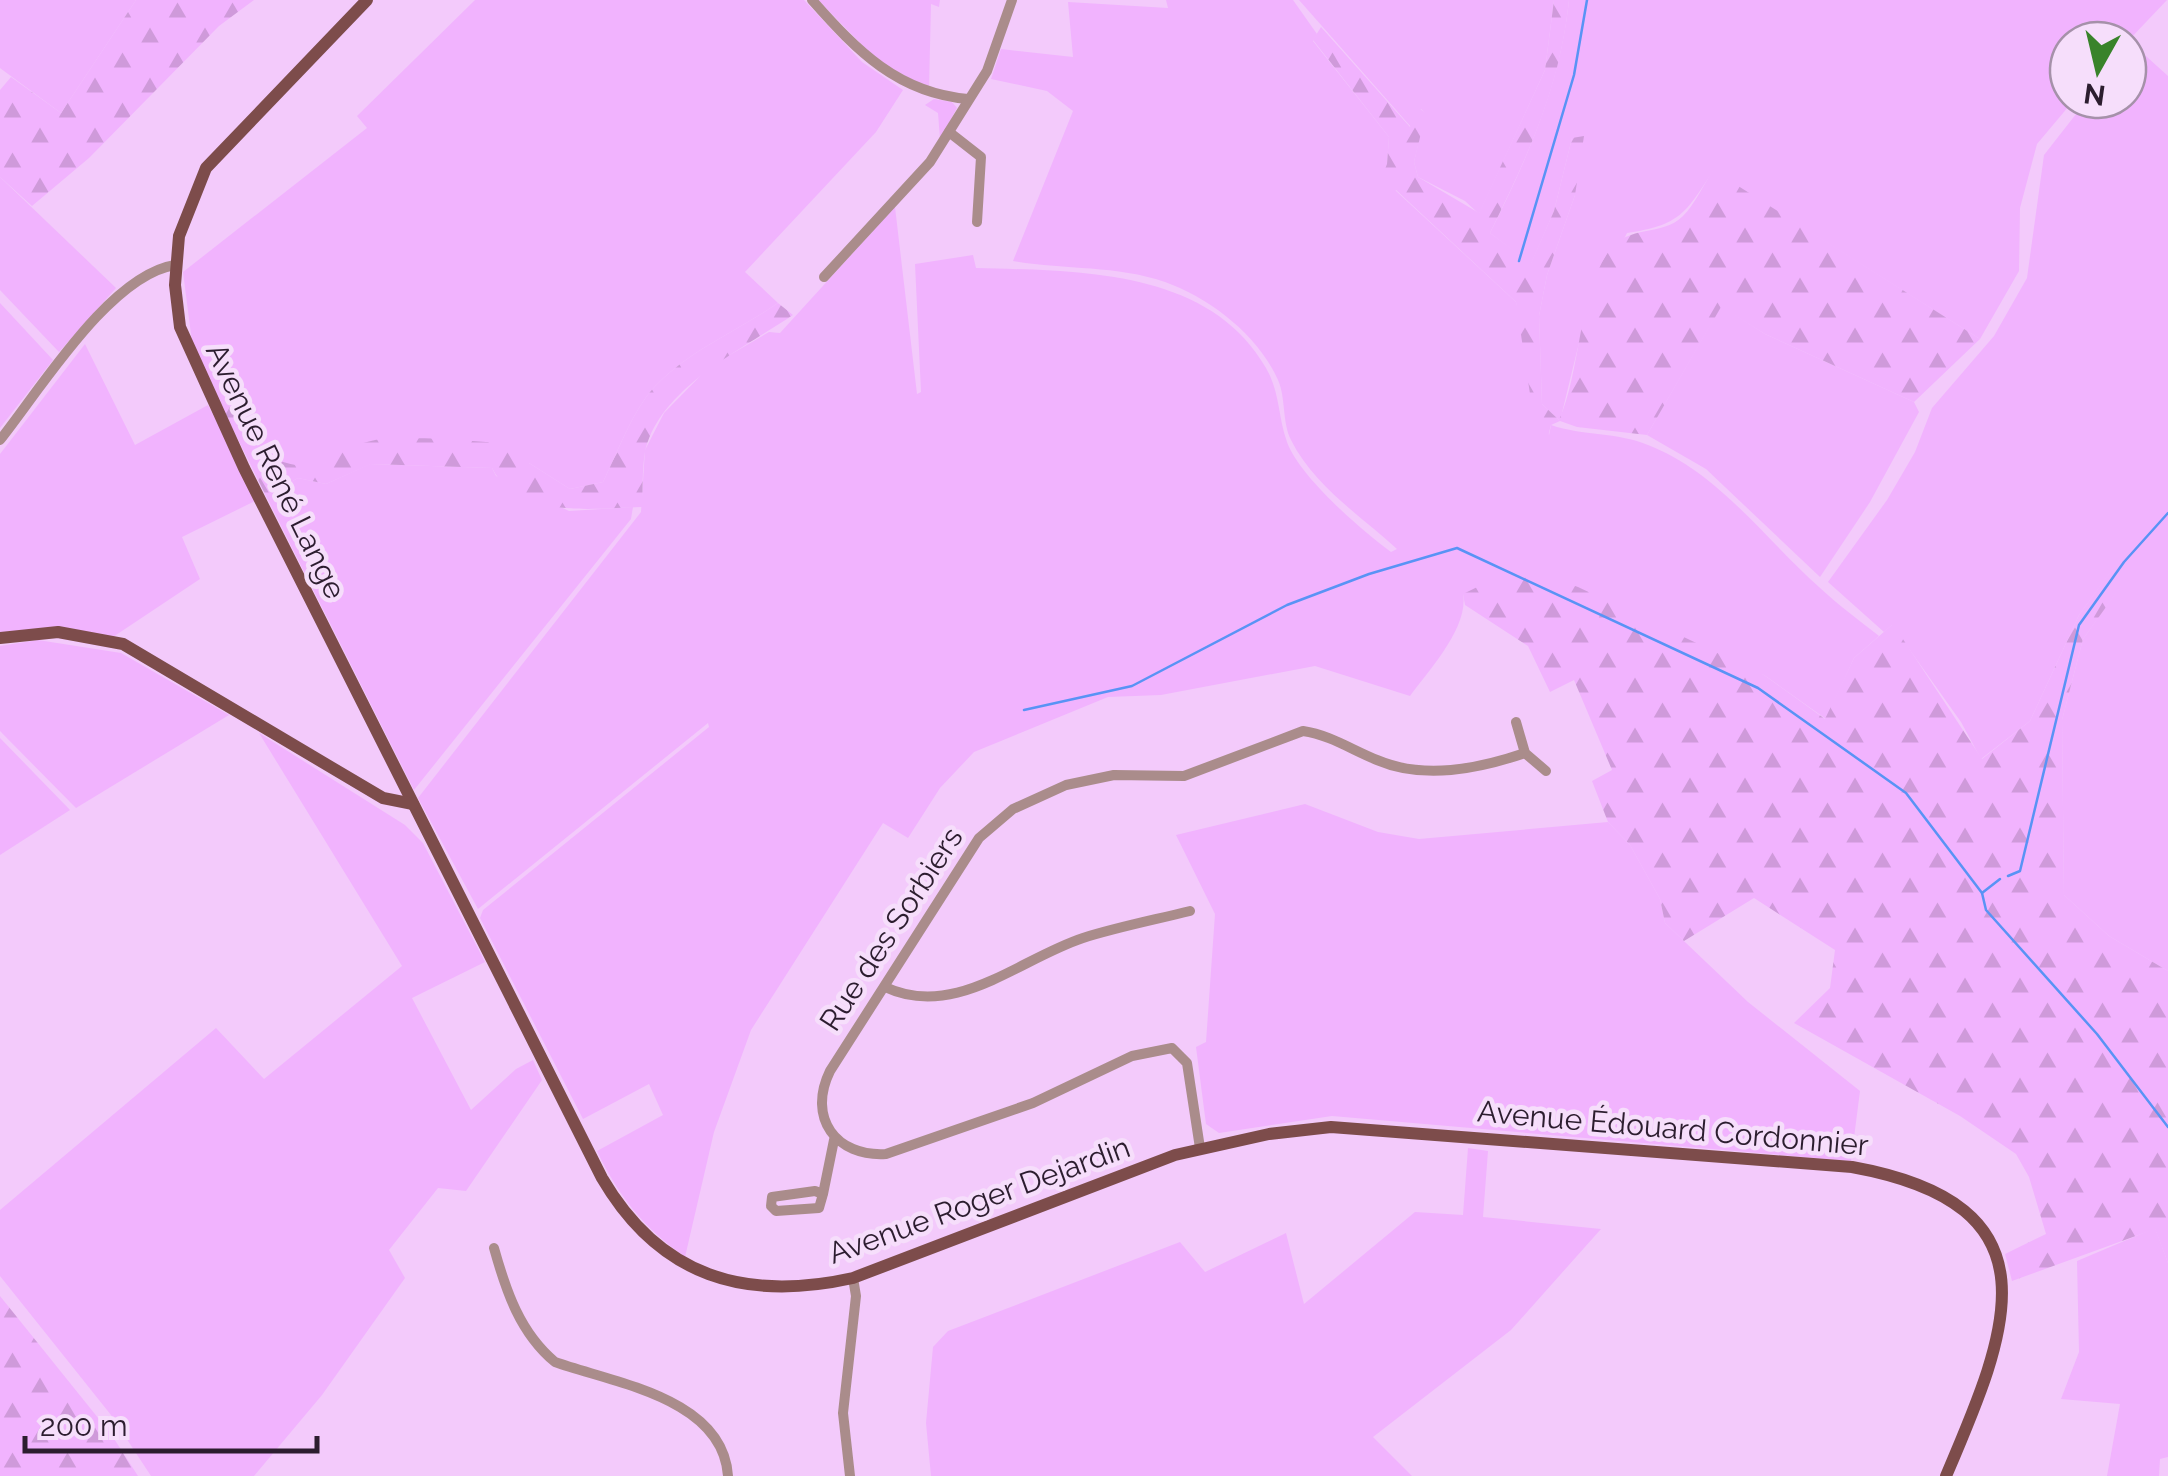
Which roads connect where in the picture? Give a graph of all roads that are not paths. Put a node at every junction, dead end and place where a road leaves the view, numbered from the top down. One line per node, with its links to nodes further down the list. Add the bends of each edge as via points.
1 (367, 0): 7 (main road, Avenue René Lange, via 209,163 188,205)
2 (812, 0): 4 (street, via 878,67 926,94)
3 (1012, 0): 4 (street, via 987,70)
4 (968, 99): 5 (street)
5 (949, 132): 6 (street, via 981,157); 8 (street, via 916,180)
6 (976, 222)
7 (175, 265): 9 (street, via 150,273 113,301); 14 (main road, Avenue René Lange, via 178,316 194,366)
8 (824, 278)
9 (0, 440)
10 (0, 638): 14 (main road, via 58,632 124,644 383,798)
11 (1516, 722): 12 (street)
12 (1525, 753): 13 (street); 17 (street, Rue des Sorbiers, via 1467,768 1414,770 1303,730 1184,776 1114,775 1066,784 987,828)
13 (1546, 771)
14 (414, 804): 15 (main road, Avenue René Lange)
15 (427, 831): 23 (main road, Avenue Roger Dejardin, via 602,1178 634,1223 682,1262 735,1284 805,1289)
16 (1190, 912): 17 (street, via 1080,939 954,995 902,995)
17 (884, 987): 19 (street, Rue des Sorbiers, via 823,1085 822,1116)
18 (1380, 1128): 20 (main road, Avenue Roger Dejardin, via 1300,1130); 26 (main road, Avenue Édouard Cordonnier, via 1852,1166 1915,1180 1943,1195 1972,1215 1992,1242 2004,1297 1979,1395)
19 (834, 1140): 20 (street, via 866,1155 886,1154 1172,1048 1187,1063); 21 (street, Rue des Sorbiers)
20 (1200, 1148): 23 (main road, Avenue Roger Dejardin)
21 (823, 1194): 21 (street, via 787,1193 772,1197 771,1206 776,1212 810,1211 819,1208)
22 (494, 1248): 24 (street, via 506,1293 541,1350 555,1362 684,1408 718,1440)
23 (853, 1278): 25 (street, via 844,1413)
24 (728, 1476)
25 (850, 1476)
26 (1946, 1476)

